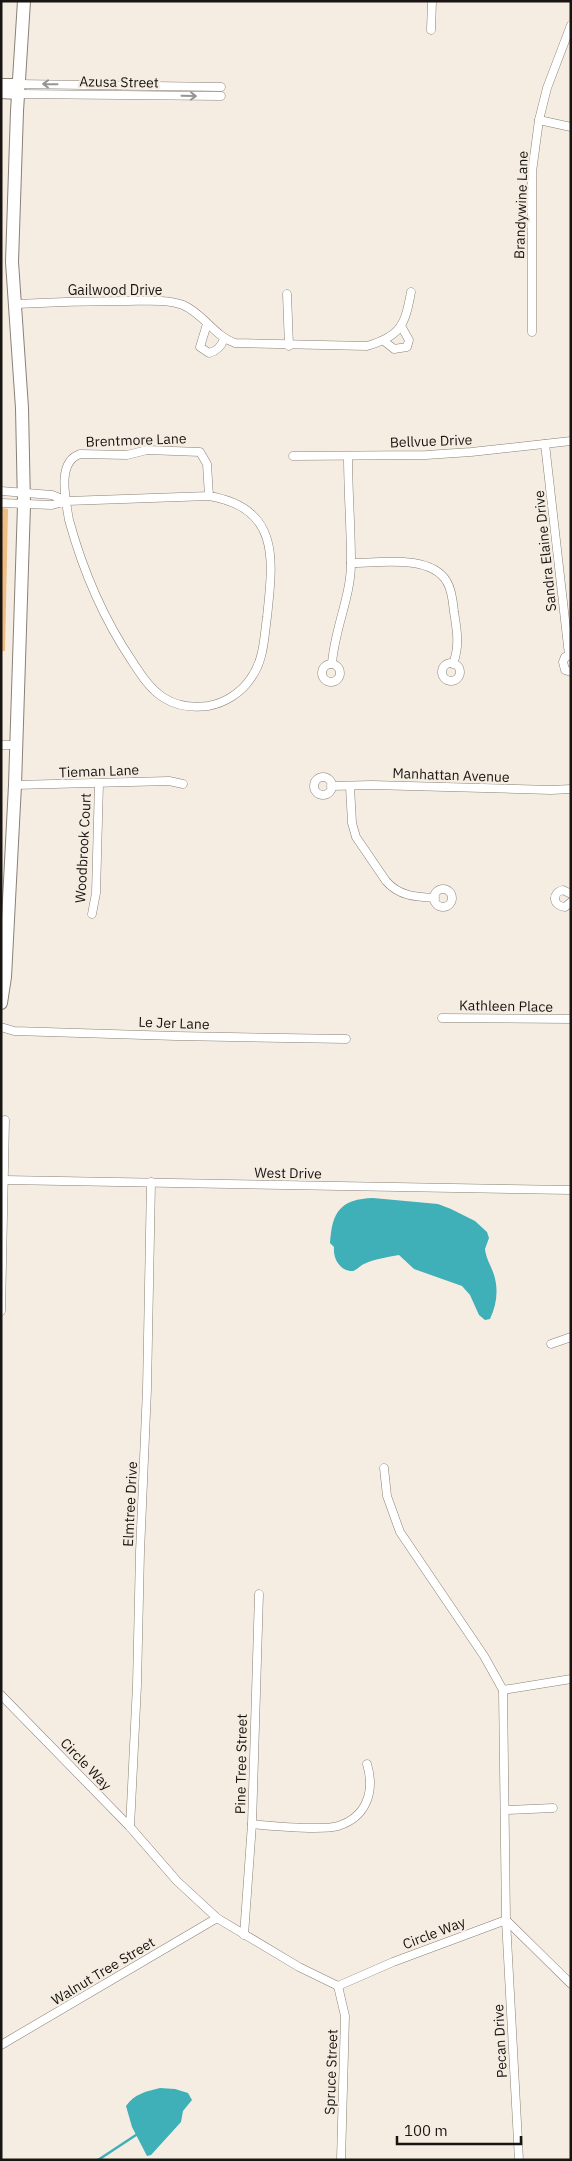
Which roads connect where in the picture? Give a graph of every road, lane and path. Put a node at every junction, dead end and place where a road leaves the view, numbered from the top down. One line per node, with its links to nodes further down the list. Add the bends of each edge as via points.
1 (24, 1): 7 (main road)
2 (432, 1): 4 (street)
3 (571, 24): 10 (street, Brandywine Lane, via 555,62)
4 (431, 30)
5 (1, 84): 7 (street)
6 (221, 87): 7 (street, Azusa Street, one-way to 7)
7 (18, 89): 8 (street); 9 (street, Azusa Street, one-way to 9); 14 (main road, via 12,262)
8 (1, 93)
9 (221, 96)
10 (539, 120): 11 (street); 17 (street, Brandywine Lane, via 532,172)
11 (571, 127)
12 (411, 292): 16 (street, via 407,316)
13 (287, 294): 20 (street)
14 (16, 304): 15 (street, Gailwood Drive, via 165,302 183,305); 27 (main road)
15 (207, 324): 18 (street, Gailwood Drive); 18 (street, via 200,347 209,353 214,352)
16 (401, 326): 19 (street); 19 (street, via 409,340 407,347 394,349)
17 (532, 332)
18 (224, 339): 20 (street, via 235,343)
19 (384, 341): 20 (street, via 367,346)
20 (289, 346)
21 (571, 441): 22 (street, Bellvue Drive)
22 (545, 444): 24 (street, Bellvue Drive, via 453,453); 31 (street, Sandra Elaine Drive)
23 (293, 456): 24 (street, Bellvue Drive)
24 (348, 456): 30 (street)
25 (1, 491): 27 (street)
26 (209, 496): 28 (street, Brentmore Lane); 28 (street, Brentmore Lane, via 207,464 200,452 147,450 127,455 74,456 66,472); 28 (street, Brentmore Lane, via 223,498 242,507 262,527 270,545 272,570 263,650 257,670 227,700 201,707 174,703 155,691 125,651 90,584 74,536)
27 (24, 498): 28 (street, Brentmore Lane, via 52,504); 28 (street, Brentmore Lane, via 52,495); 29 (street); 35 (main road)
28 (67, 501)
29 (1, 503)
30 (351, 563): 32 (street, via 346,600 332,650); 33 (street, via 417,563 436,568 448,583 452,595 459,642)
31 (570, 655): 34 (street, Sandra Elaine Drive, via 564,659 563,665)
32 (332, 664)
33 (453, 664)
34 (571, 672)
35 (16, 744): 36 (street); 39 (main road)
36 (1, 745)
37 (99, 783): 38 (street, Tieman Lane, via 169,781); 39 (street, Tieman Lane); 46 (street, Woodbrook Court, via 96,893)
38 (183, 784)
39 (15, 785): 47 (main road)
40 (331, 786): 41 (street, Manhattan Avenue)
41 (350, 787): 42 (street, Manhattan Avenue); 44 (street, via 354,832 386,881 405,895)
42 (571, 789)
43 (571, 894): 45 (street, via 563,890 555,897 560,906 565,907)
44 (435, 898)
45 (571, 902)
46 (92, 914)
47 (1, 1003)
48 (442, 1018): 49 (street, Kathleen Place)
49 (571, 1019)
50 (1, 1027): 51 (street, Le Jer Lane, via 14,1031)
51 (346, 1039)
52 (5, 1120): 53 (street)
53 (5, 1180): 54 (street, West Drive); 56 (street)
54 (151, 1182): 55 (street, West Drive); 69 (street, Elmtree Drive, via 147,1393)
55 (571, 1190)
56 (2, 1219): 57 (street)
57 (1, 1311)
58 (571, 1337): 59 (street)
59 (551, 1344)
60 (384, 1468): 63 (street, via 387,1496 400,1532 484,1656)
61 (259, 1594): 68 (street, Pine Tree Street)
62 (571, 1679): 63 (street)
63 (503, 1690): 67 (street)
64 (1, 1695): 69 (street, Circle Way)
65 (367, 1764): 68 (street, via 371,1793 368,1801 354,1817 339,1826)
66 (553, 1808): 67 (street)
67 (506, 1810): 71 (street)
68 (252, 1824): 72 (street, Pine Tree Street)
69 (130, 1827): 70 (street, Circle Way, via 177,1881)
70 (217, 1918): 72 (street, Circle Way); 75 (street, Walnut Tree Street)
71 (506, 1920): 73 (street); 74 (street, Circle Way); 77 (street, Pecan Drive)
72 (244, 1935): 74 (street, Circle Way)
73 (571, 1984)
74 (338, 1986): 76 (street, Spruce Street, via 345,2016)
75 (1, 2045)
76 (341, 2160)
77 (519, 2160)

